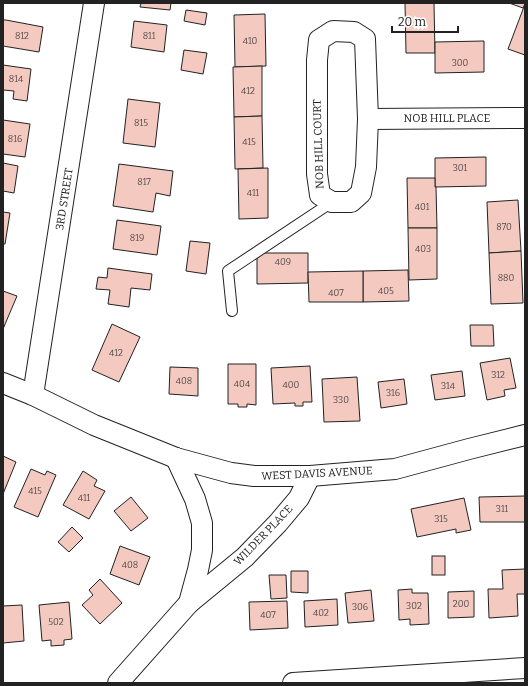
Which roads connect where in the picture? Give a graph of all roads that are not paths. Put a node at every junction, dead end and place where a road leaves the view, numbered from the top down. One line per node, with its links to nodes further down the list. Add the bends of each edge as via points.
1 (94, 3): 7 (street, 3RD STREET)
2 (525, 118): 3 (street, NOB HILL PLACE)
3 (368, 119): 4 (street, NOB HILL COURT, via 366,167 361,193 351,202); 4 (street, NOB HILL COURT, via 365,39 354,32 333,31 319,40 317,60 317,174 320,195)
4 (332, 202): 5 (lane, via 228,270)
5 (232, 311)
6 (3, 383): 7 (street, WEST DAVIS AVENUE)
7 (33, 395): 9 (street, WEST DAVIS AVENUE, via 94,425)
8 (525, 435): 10 (street, WEST DAVIS AVENUE, via 395,469)
9 (176, 458): 10 (street, WEST DAVIS AVENUE, via 230,473 254,476); 11 (street, WILDER PLACE, via 202,523 202,550)
10 (310, 476): 11 (street, WILDER PLACE, via 299,498 278,523 245,557)
11 (189, 603): 14 (street, WILDER PLACE)
12 (525, 668): 13 (street)
13 (493, 677): 15 (street)
14 (118, 683)
15 (293, 683)

